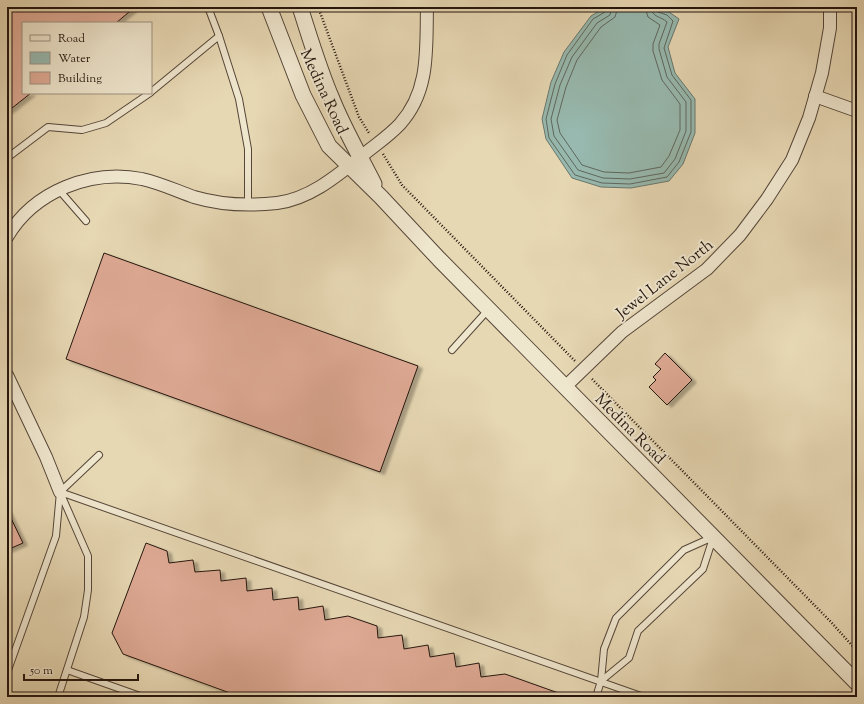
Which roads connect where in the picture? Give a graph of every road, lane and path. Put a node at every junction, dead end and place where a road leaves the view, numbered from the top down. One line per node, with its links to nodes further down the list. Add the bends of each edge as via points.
1 (208, 7): 7 (lane)
2 (269, 7): 14 (street, Medina Road, via 306,101 329,146)
3 (300, 7): 14 (street, Medina Road)
4 (318, 7): 12 (path, via 359,117)
5 (427, 7): 12 (street, via 424,80 414,104 400,124)
6 (830, 7): 10 (street, Jewel Lane North, via 830,28)
7 (219, 36): 8 (lane); 16 (lane, via 239,99 248,149)
8 (152, 90)
9 (147, 94): 13 (lane, via 106,124 82,130 48,127)
10 (815, 96): 11 (street); 21 (street, Jewel Lane North, via 792,160 740,235 707,269 622,332)
11 (857, 111)
12 (376, 144): 14 (street); 21 (path, via 402,185)
13 (7, 158)
14 (355, 161): 16 (street, via 299,198 278,203); 19 (street, Medina Road, via 381,197)
15 (59, 190): 16 (street, via 86,180 115,176 143,179 195,197 222,203); 17 (lane); 18 (street, via 35,204 14,225)
16 (248, 205)
17 (86, 221)
18 (7, 237)
19 (488, 310): 20 (lane); 23 (street, Medina Road)
20 (452, 350)
21 (582, 369): 23 (street, Jewel Lane North); 27 (path)
22 (7, 375): 25 (street)
23 (565, 387): 26 (street, Medina Road)
24 (98, 455): 25 (lane)
25 (60, 492): 28 (lane, via 88,556 88,590 84,617); 29 (lane, via 56,536); 30 (lane)
26 (714, 537): 30 (lane, via 703,569 638,631 629,658); 30 (lane, via 684,550 616,618 604,648); 31 (street, Medina Road)
27 (857, 651)
28 (67, 670): 32 (lane); 33 (lane)
29 (7, 673)
30 (601, 681): 34 (lane); 35 (lane)
31 (857, 683)
32 (58, 697)
33 (143, 697)
34 (596, 697)
35 (644, 697)

